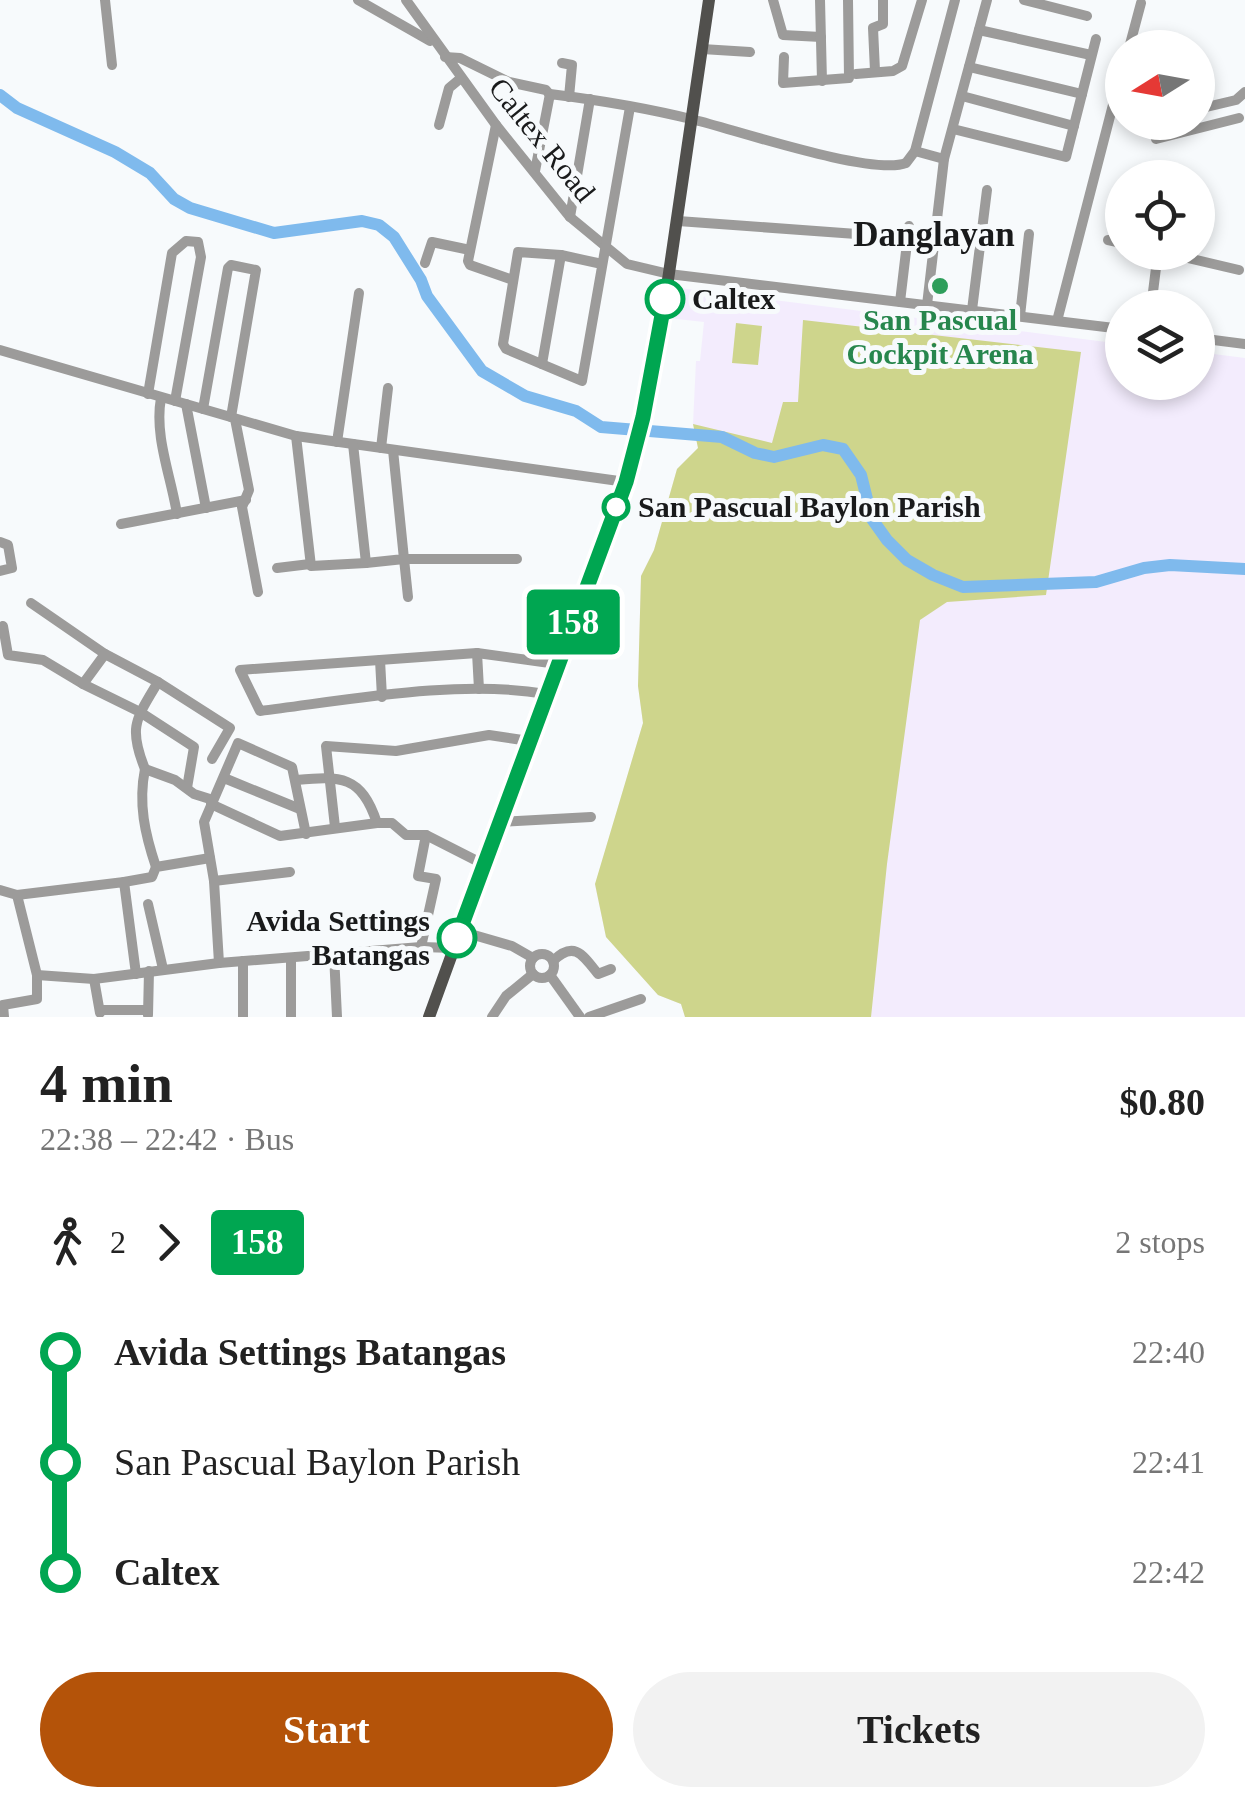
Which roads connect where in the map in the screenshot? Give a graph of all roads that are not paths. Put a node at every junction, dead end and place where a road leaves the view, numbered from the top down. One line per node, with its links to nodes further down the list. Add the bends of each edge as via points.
1 (106, 0): 26 (street)
2 (358, 0): 19 (street)
3 (406, 0): 19 (street, Caltex Road)
4 (708, 0): 20 (main road)
5 (773, 0): 17 (street, via 783,35)
6 (820, 0): 17 (street)
7 (848, 0): 31 (street, via 850,76)
8 (883, 0): 28 (street, via 884,24 873,28)
9 (922, 0): 28 (street, via 902,66)
10 (955, 0): 48 (street)
11 (987, 0): 15 (street)
12 (1024, 0): 14 (street)
13 (1141, 3): 16 (street)
14 (1087, 16)
15 (979, 30): 22 (street); 27 (street)
16 (1134, 30)
17 (821, 38): 31 (street)
18 (1096, 39): 22 (street)
19 (435, 44): 23 (street, Caltex Road)
20 (702, 48): 21 (street); 40 (main road)
21 (750, 52)
22 (1092, 56): 32 (street)
23 (445, 57): 30 (street, Caltex Road); 33 (street)
24 (784, 57): 31 (street, via 783,82)
25 (562, 62): 34 (street, via 572,65)
26 (112, 65)
27 (970, 67): 32 (street); 35 (street)
28 (876, 70): 29 (street)
29 (856, 74)
30 (461, 78): 42 (street, via 448,88); 43 (street, Caltex Road)
31 (822, 80)
32 (1082, 94): 44 (street)
33 (550, 95): 34 (street); 50 (street)
34 (570, 96): 37 (street)
35 (962, 96): 44 (street); 46 (street)
36 (1241, 96): 38 (street); 41 (street)
37 (590, 99): 39 (street); 52 (street)
38 (1215, 104)
39 (630, 107): 40 (street); 57 (street)
40 (691, 119): 48 (street, via 878,166 899,166); 53 (main road)
41 (1242, 120): 45 (street)
42 (439, 125)
43 (496, 125): 50 (street, Caltex Road); 58 (street)
44 (1074, 126): 46 (street, via 1065,157)
45 (1215, 126)
46 (954, 129): 49 (street)
47 (1105, 136): 71 (street)
48 (916, 152): 49 (street)
49 (944, 158): 68 (street)
50 (535, 171): 52 (street, Caltex Road)
51 (988, 190): 69 (street)
52 (570, 218): 57 (street, Caltex Road)
53 (678, 221): 56 (street); 64 (main road)
54 (909, 226): 67 (street)
55 (1028, 234): 70 (street)
56 (884, 236)
57 (605, 248): 61 (street); 64 (street, Caltex Road, via 627,264)
58 (470, 250): 60 (street, via 432,242); 65 (street, via 470,265)
59 (561, 255): 61 (street); 65 (street, via 518,252); 76 (street)
60 (425, 263)
61 (602, 264): 76 (street, via 582,381)
62 (1215, 265): 63 (street)
63 (1238, 270)
64 (669, 274): 67 (street, Caltex Road); 87 (main road)
65 (513, 280): 76 (street, via 504,344)
66 (359, 293): 84 (street)
67 (900, 302): 68 (street, Caltex Road)
68 (926, 305): 69 (street, Caltex Road)
69 (972, 310): 70 (street, Caltex Road)
70 (1020, 316): 71 (street, Caltex Road)
71 (1057, 321): 72 (street, Caltex Road)
72 (1105, 327)
73 (1215, 340): 74 (street)
74 (1245, 344)
75 (0, 350): 78 (street)
76 (542, 364)
77 (388, 388): 86 (street)
78 (148, 394): 79 (street); 80 (street, via 172,253 186,241 198,242)
79 (161, 398): 80 (street); 90 (street, via 164,462)
80 (180, 403): 81 (street); 89 (street)
81 (203, 409): 82 (street); 82 (street, via 229,266 256,270)
82 (233, 418): 83 (street); 88 (street)
83 (296, 436): 84 (street); 96 (street)
84 (337, 442): 85 (street)
85 (353, 444): 86 (street); 95 (street)
86 (387, 449): 87 (street); 93 (street)
87 (626, 482): 106 (main road)
88 (246, 500): 89 (street); 99 (street)
89 (206, 508): 90 (street)
90 (177, 514): 91 (street)
91 (120, 524)
92 (0, 542): 98 (street, via 8,545 12,568)
93 (404, 558): 94 (street); 95 (street); 100 (street)
94 (517, 560)
95 (366, 563): 96 (street)
96 (310, 564): 97 (street)
97 (278, 568)
98 (0, 571)
99 (258, 592)
100 (408, 597)
101 (31, 603): 104 (street)
102 (3, 626): 108 (street, via 8,655 43,660)
103 (477, 653): 105 (street); 106 (street); 109 (street)
104 (105, 654): 107 (street); 108 (street)
105 (380, 660): 111 (street); 111 (street, via 240,670 260,711)
106 (557, 664): 110 (main road)
107 (158, 682): 112 (street); 115 (street, via 230,728)
108 (83, 684): 112 (street)
109 (479, 689): 110 (street); 111 (street)
110 (546, 694): 113 (main road)
111 (382, 696)
112 (140, 712): 114 (street); 116 (street, via 133,740)
113 (529, 741): 118 (street, via 489,734 396,751 326,746); 124 (main road)
114 (194, 748): 115 (street); 120 (street)
115 (212, 759): 117 (street)
116 (145, 769): 120 (street); 131 (street, via 144,828)
117 (226, 774): 119 (street, via 238,743 292,767); 121 (street); 122 (street)
118 (329, 777): 119 (street); 125 (street, via 363,791); 126 (street)
119 (296, 780): 122 (street)
120 (187, 788): 121 (street)
121 (212, 802): 127 (street, via 280,836); 129 (street, via 204,822)
122 (300, 809): 127 (street)
123 (591, 817): 124 (street)
124 (501, 822): 130 (main road)
125 (377, 823): 126 (street); 128 (street, via 392,823 406,835)
126 (335, 827): 127 (street)
127 (306, 834)
128 (426, 834): 130 (street); 139 (street, via 418,876 436,879)
129 (210, 858): 131 (street); 133 (street)
130 (485, 864): 138 (main road)
131 (156, 867): 134 (street, via 152,877)
132 (290, 872): 133 (street)
133 (214, 880): 146 (street)
134 (124, 882): 136 (street); 150 (street)
135 (0, 890): 136 (street)
136 (16, 896): 152 (street)
137 (148, 904): 147 (street)
138 (460, 931): 140 (main road); 143 (street)
139 (421, 947): 140 (street); 141 (street)
140 (454, 948): 162 (main road)
141 (334, 954): 142 (street); 161 (street)
142 (290, 958): 144 (street); 160 (street)
143 (533, 958): 145 (street, via 544,954); 151 (street)
144 (243, 961): 146 (street); 159 (street)
145 (553, 962): 148 (street, via 572,948 598,974); 153 (street)
146 (219, 963): 147 (street)
147 (163, 969): 149 (street)
148 (611, 970)
149 (149, 971): 150 (street); 157 (street)
150 (136, 974): 154 (street)
151 (533, 974): 153 (street); 163 (street)
152 (37, 975): 154 (street); 158 (street, via 37,999 4,1005)
153 (550, 975): 164 (street)
154 (94, 980): 156 (street)
155 (641, 999): 165 (street)
156 (100, 1014): 157 (street)
157 (148, 1014)
158 (4, 1017)
159 (242, 1017)
160 (291, 1017)
161 (337, 1017)
162 (429, 1017)
163 (492, 1017)
164 (580, 1017)
165 (590, 1017)

